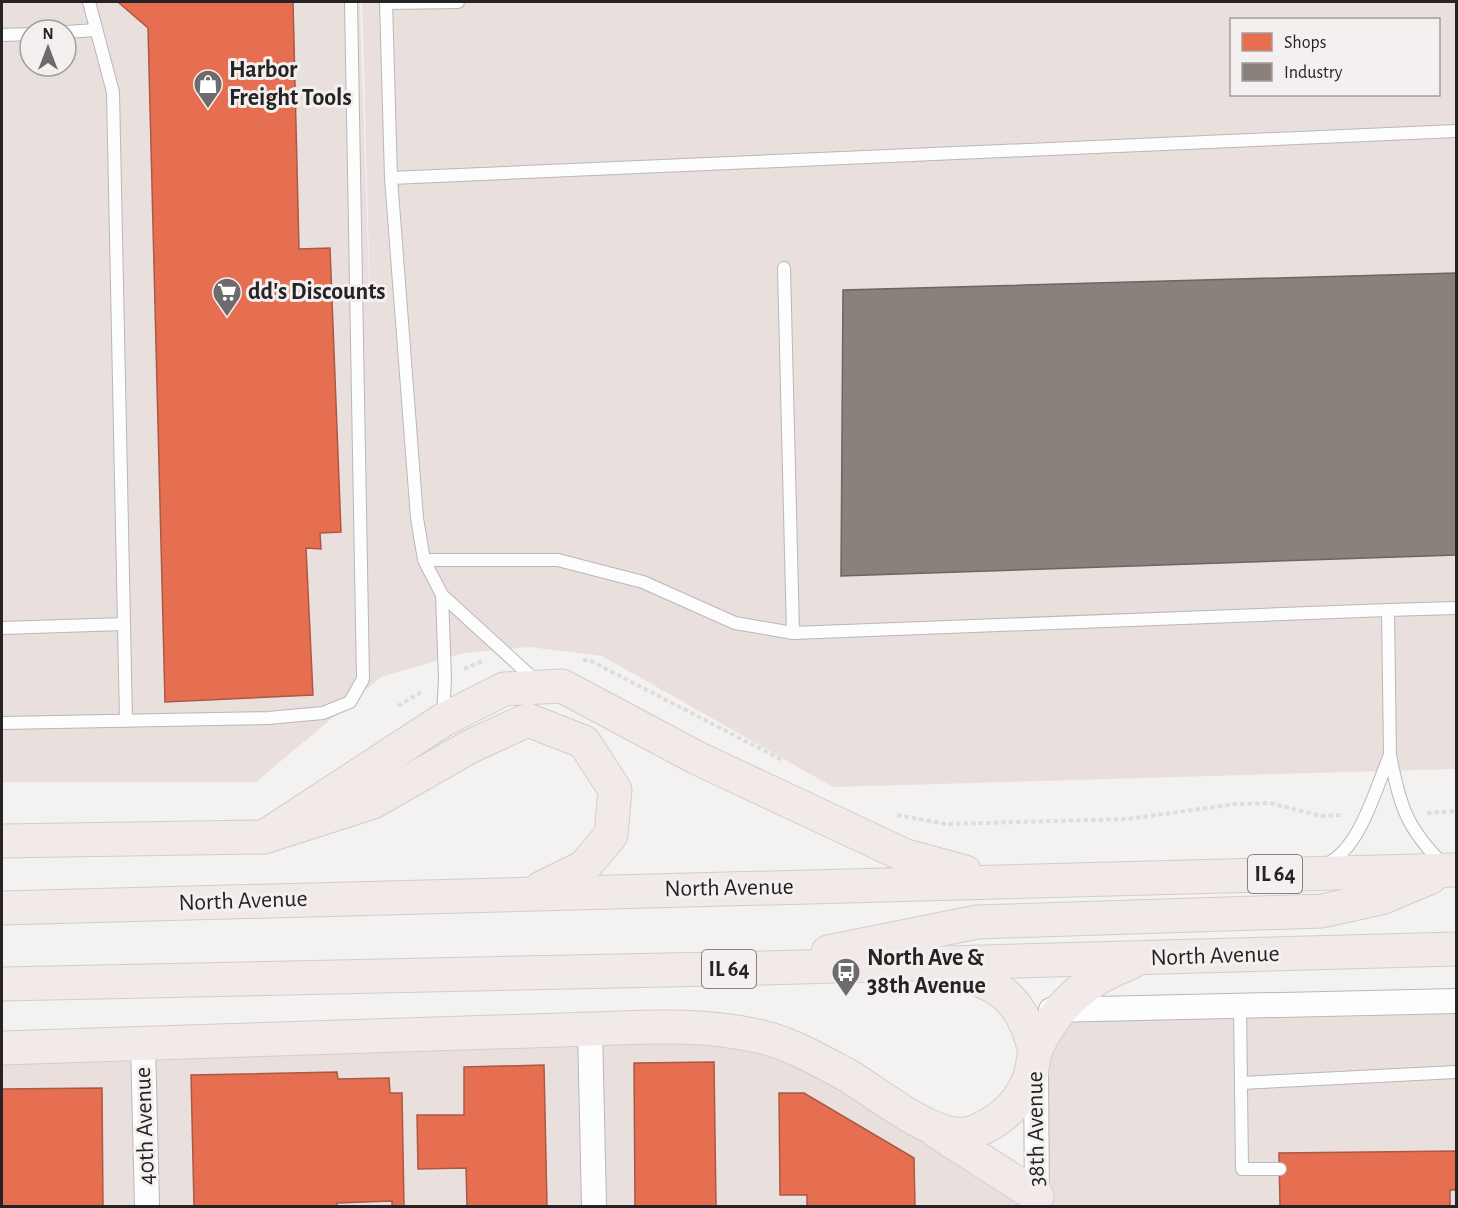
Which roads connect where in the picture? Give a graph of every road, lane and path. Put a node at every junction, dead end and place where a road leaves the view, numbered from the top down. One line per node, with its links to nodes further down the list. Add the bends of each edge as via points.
1 (89, 2): 5 (lane)
2 (351, 2): 26 (lane, via 363,679 350,702 323,713)
3 (386, 2): 4 (lane); 10 (lane)
4 (458, 2)
5 (96, 30): 6 (lane); 16 (lane, via 112,92)
6 (78, 31)
7 (18, 34): 8 (lane)
8 (2, 35)
9 (1456, 131): 10 (lane)
10 (391, 178): 12 (lane, via 417,518)
11 (784, 268): 18 (lane)
12 (424, 560): 13 (lane); 18 (lane, via 558,560 643,582 735,623)
13 (442, 595): 22 (lane); 25 (lane)
14 (1456, 608): 15 (lane)
15 (1388, 610): 18 (lane); 28 (lane)
16 (124, 624): 17 (lane); 26 (lane)
17 (2, 628)
18 (793, 633)
19 (489, 658): 21 (path)
20 (573, 658): 29 (path, via 591,661)
21 (460, 671)
22 (542, 687): 25 (main road, via 504,689); 38 (main road, via 562,686 697,758 906,856)
23 (419, 693): 24 (path)
24 (398, 706)
25 (442, 720): 34 (main road)
26 (126, 721): 27 (lane)
27 (2, 723)
28 (1390, 755): 36 (lane, via 1410,826 1424,845); 37 (lane, via 1347,850 1333,861)
29 (788, 763)
30 (1456, 811): 32 (path)
31 (890, 812): 33 (path, via 946,824 1127,819 1270,803 1321,816)
32 (1425, 813)
33 (1352, 815)
34 (264, 837): 35 (main road); 39 (main road, via 373,802 471,746 528,720 584,742 615,789 611,835 584,867)
35 (2, 841)
36 (1453, 870): 37 (main road, North Avenue / IL 64); 44 (main road, via 1381,898 1322,911 977,922)
37 (1303, 873): 38 (main road, North Avenue / IL 64)
38 (998, 882): 39 (main road, North Avenue / IL 64)
39 (532, 893): 40 (main road, North Avenue / IL 64)
40 (2, 908)
41 (1456, 949): 42 (main road, North Avenue / IL 64)
42 (1143, 958): 43 (main road, North Avenue / IL 64); 48 (main road, via 1104,972)
43 (926, 964): 44 (main road, North Avenue / IL 64); 49 (main road, via 1002,990)
44 (763, 968): 45 (main road, North Avenue / IL 64)
45 (2, 984)
46 (1456, 1001): 47 (street, North Avenue)
47 (1240, 1005): 48 (street, North Avenue); 55 (lane)
48 (1060, 1010): 49 (street, North Avenue); 53 (main road)
49 (1021, 1012): 53 (main road, via 1030,1028)
50 (590, 1029): 51 (main road); 56 (main road, via 723,1029 764,1037 847,1076); 60 (street)
51 (142, 1045): 52 (main road); 59 (street, 40th Avenue)
52 (2, 1048)
53 (1035, 1052): 56 (main road, via 1030,1077 1016,1103 998,1121 972,1133 950,1133); 58 (street, 38th Avenue)
54 (1456, 1072): 55 (lane)
55 (1241, 1083): 57 (lane, via 1242,1169)
56 (919, 1121): 58 (main road)
57 (1280, 1169)
58 (1037, 1201)
59 (147, 1206)
60 (594, 1206)

